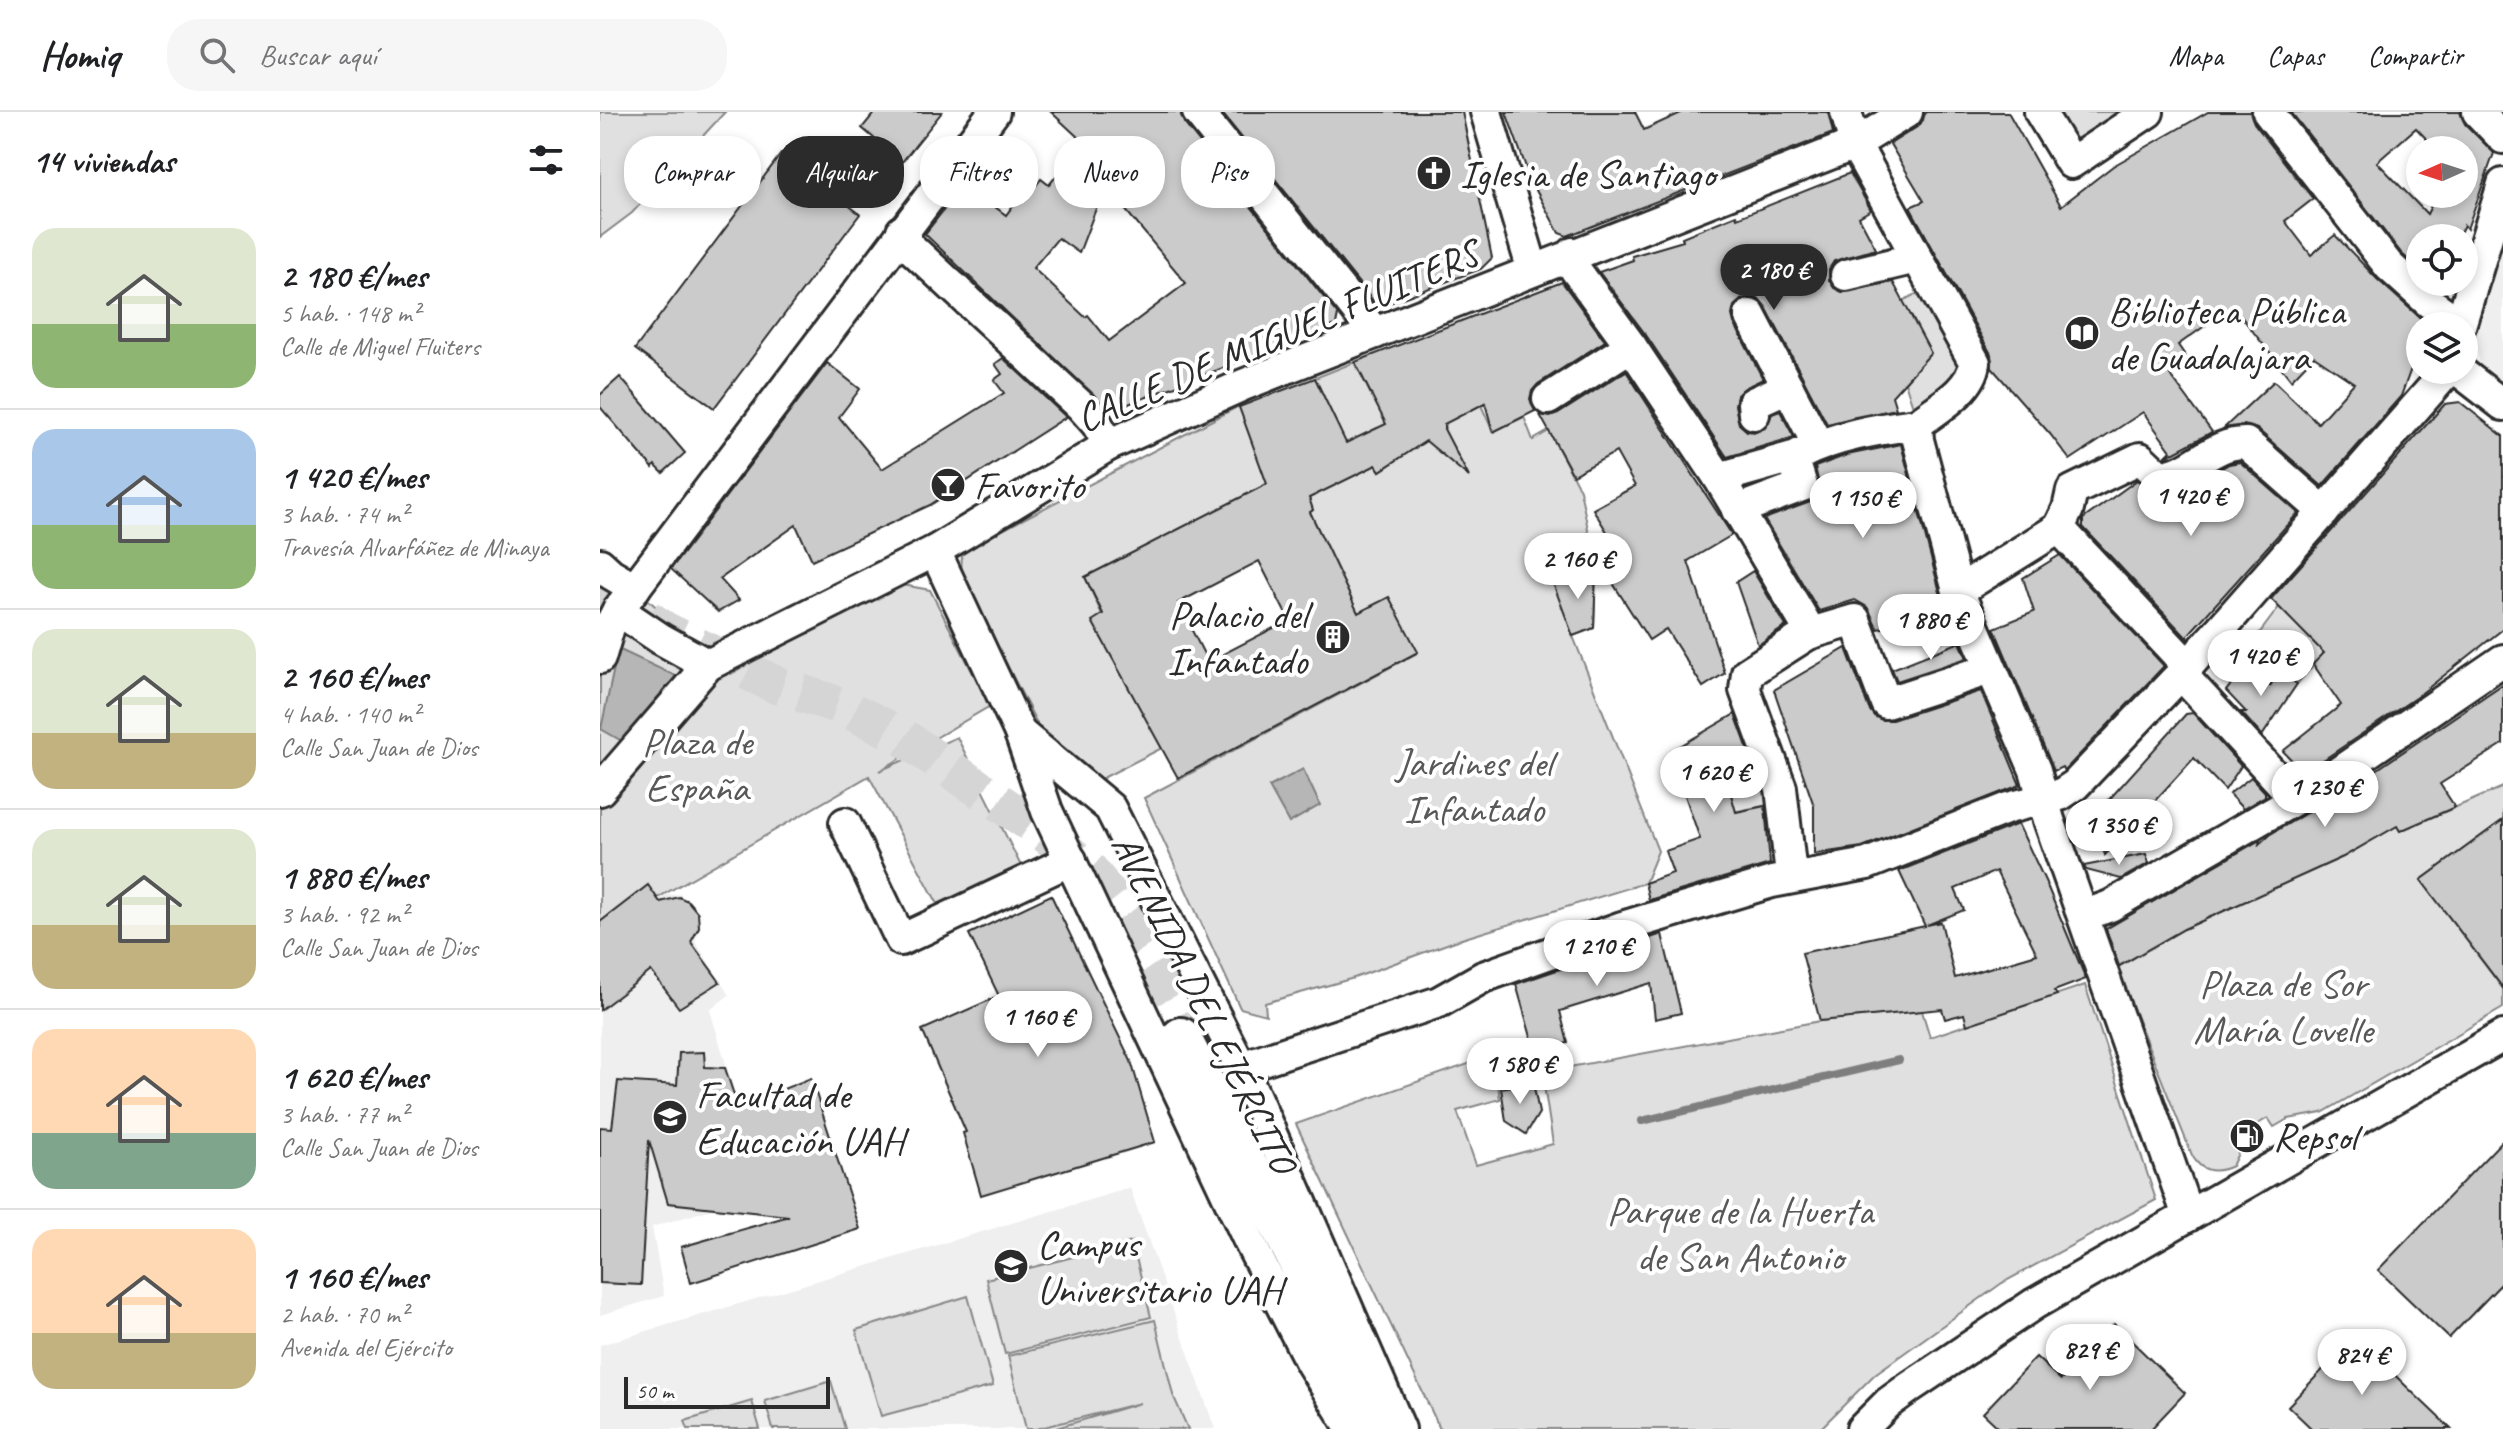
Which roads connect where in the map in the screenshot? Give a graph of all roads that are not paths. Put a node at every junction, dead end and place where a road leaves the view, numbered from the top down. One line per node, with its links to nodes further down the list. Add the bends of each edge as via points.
1 (994, 112): 13 (street)
2 (1198, 112): 21 (street)
3 (1486, 112): 16 (street, via 1530,261)
4 (1846, 112): 11 (street)
5 (1907, 112): 11 (street, CALLE DE MIGUEL FLUITERS)
6 (2040, 112): 7 (street, via 2071,163)
7 (2148, 112)
8 (2268, 112): 18 (street, via 2389,266)
9 (2478, 112): 10 (street)
10 (2503, 138)
11 (1855, 144): 14 (street, CALLE DE MIGUEL FLUITERS); 15 (street)
12 (2503, 183): 19 (street)
13 (902, 231): 30 (street, via 909,246 1081,406); 38 (street)
14 (1573, 253): 16 (street, CALLE DE MIGUEL FLUITERS); 22 (street, via 1575,269)
15 (1917, 258): 17 (street); 29 (street, via 1975,363 1964,388)
16 (1527, 271): 21 (street, CALLE DE MIGUEL FLUITERS)
17 (1846, 275)
18 (2442, 312)
19 (2464, 312)
20 (1750, 315): 25 (street)
21 (1375, 333): 30 (street, CALLE DE MIGUEL FLUITERS)
22 (1631, 346): 26 (street); 32 (street)
23 (2436, 384): 34 (street)
24 (2475, 384): 27 (street)
25 (1788, 387): 28 (street, via 1753,403); 31 (street)
26 (1548, 399)
27 (2503, 405)
28 (1754, 414)
29 (1917, 424): 31 (street, via 1875,430); 37 (street)
30 (1109, 445): 36 (street, CALLE DE MIGUEL FLUITERS)
31 (1805, 451): 32 (street); 33 (street, via 1802,486)
32 (1719, 478): 33 (street)
33 (1737, 510): 39 (street)
34 (2324, 512): 35 (street, via 2246,443 2229,443 2173,476 2159,476 2140,458 2072,491); 44 (street)
35 (2059, 528): 37 (street); 44 (street)
36 (935, 551): 43 (street, CALLE DE MIGUEL FLUITERS); 45 (street, AVENIDA DEL EJÉRCITO)
37 (1958, 591): 42 (street)
38 (612, 592): 40 (street); 43 (street)
39 (1808, 634): 42 (street, via 1855,620 1886,703); 53 (street, via 1747,673 1745,690 1781,788 1790,866)
40 (600, 658)
41 (2503, 660): 47 (street)
42 (1990, 669): 49 (street)
43 (703, 670): 46 (street)
44 (2185, 670): 47 (street); 49 (street, via 2075,785)
45 (1020, 733): 48 (street, AVENIDA DEL EJÉRCITO); 51 (street, AVENIDA DEL EJÉRCITO)
46 (600, 790)
47 (2295, 798): 54 (street, via 2110,906)
48 (1101, 800): 51 (street, AVENIDA DEL EJÉRCITO, via 1081,797 1069,803); 57 (street, AVENIDA DEL EJÉRCITO, via 1110,808)
49 (2045, 800): 53 (street, via 2008,808 1867,864); 54 (street)
50 (845, 823): 52 (street, via 901,940)
51 (1057, 832): 52 (street, AVENIDA DEL EJÉRCITO)
52 (1071, 860): 59 (street, AVENIDA DEL EJÉRCITO, via 1250,1243 1310,1361)
53 (1799, 875): 57 (street, via 1622,927 1483,977 1439,1002)
54 (2082, 911): 58 (street)
55 (1187, 1033): 60 (main road, AVENIDA DEL EJÉRCITO)
56 (2503, 1036): 58 (street)
57 (1241, 1067): 61 (street, AVENIDA DEL EJÉRCITO)
58 (2188, 1216): 62 (street, via 2034,1304 1899,1395)
59 (1352, 1429)
60 (1376, 1429)
61 (1400, 1429)
62 (1862, 1429)

